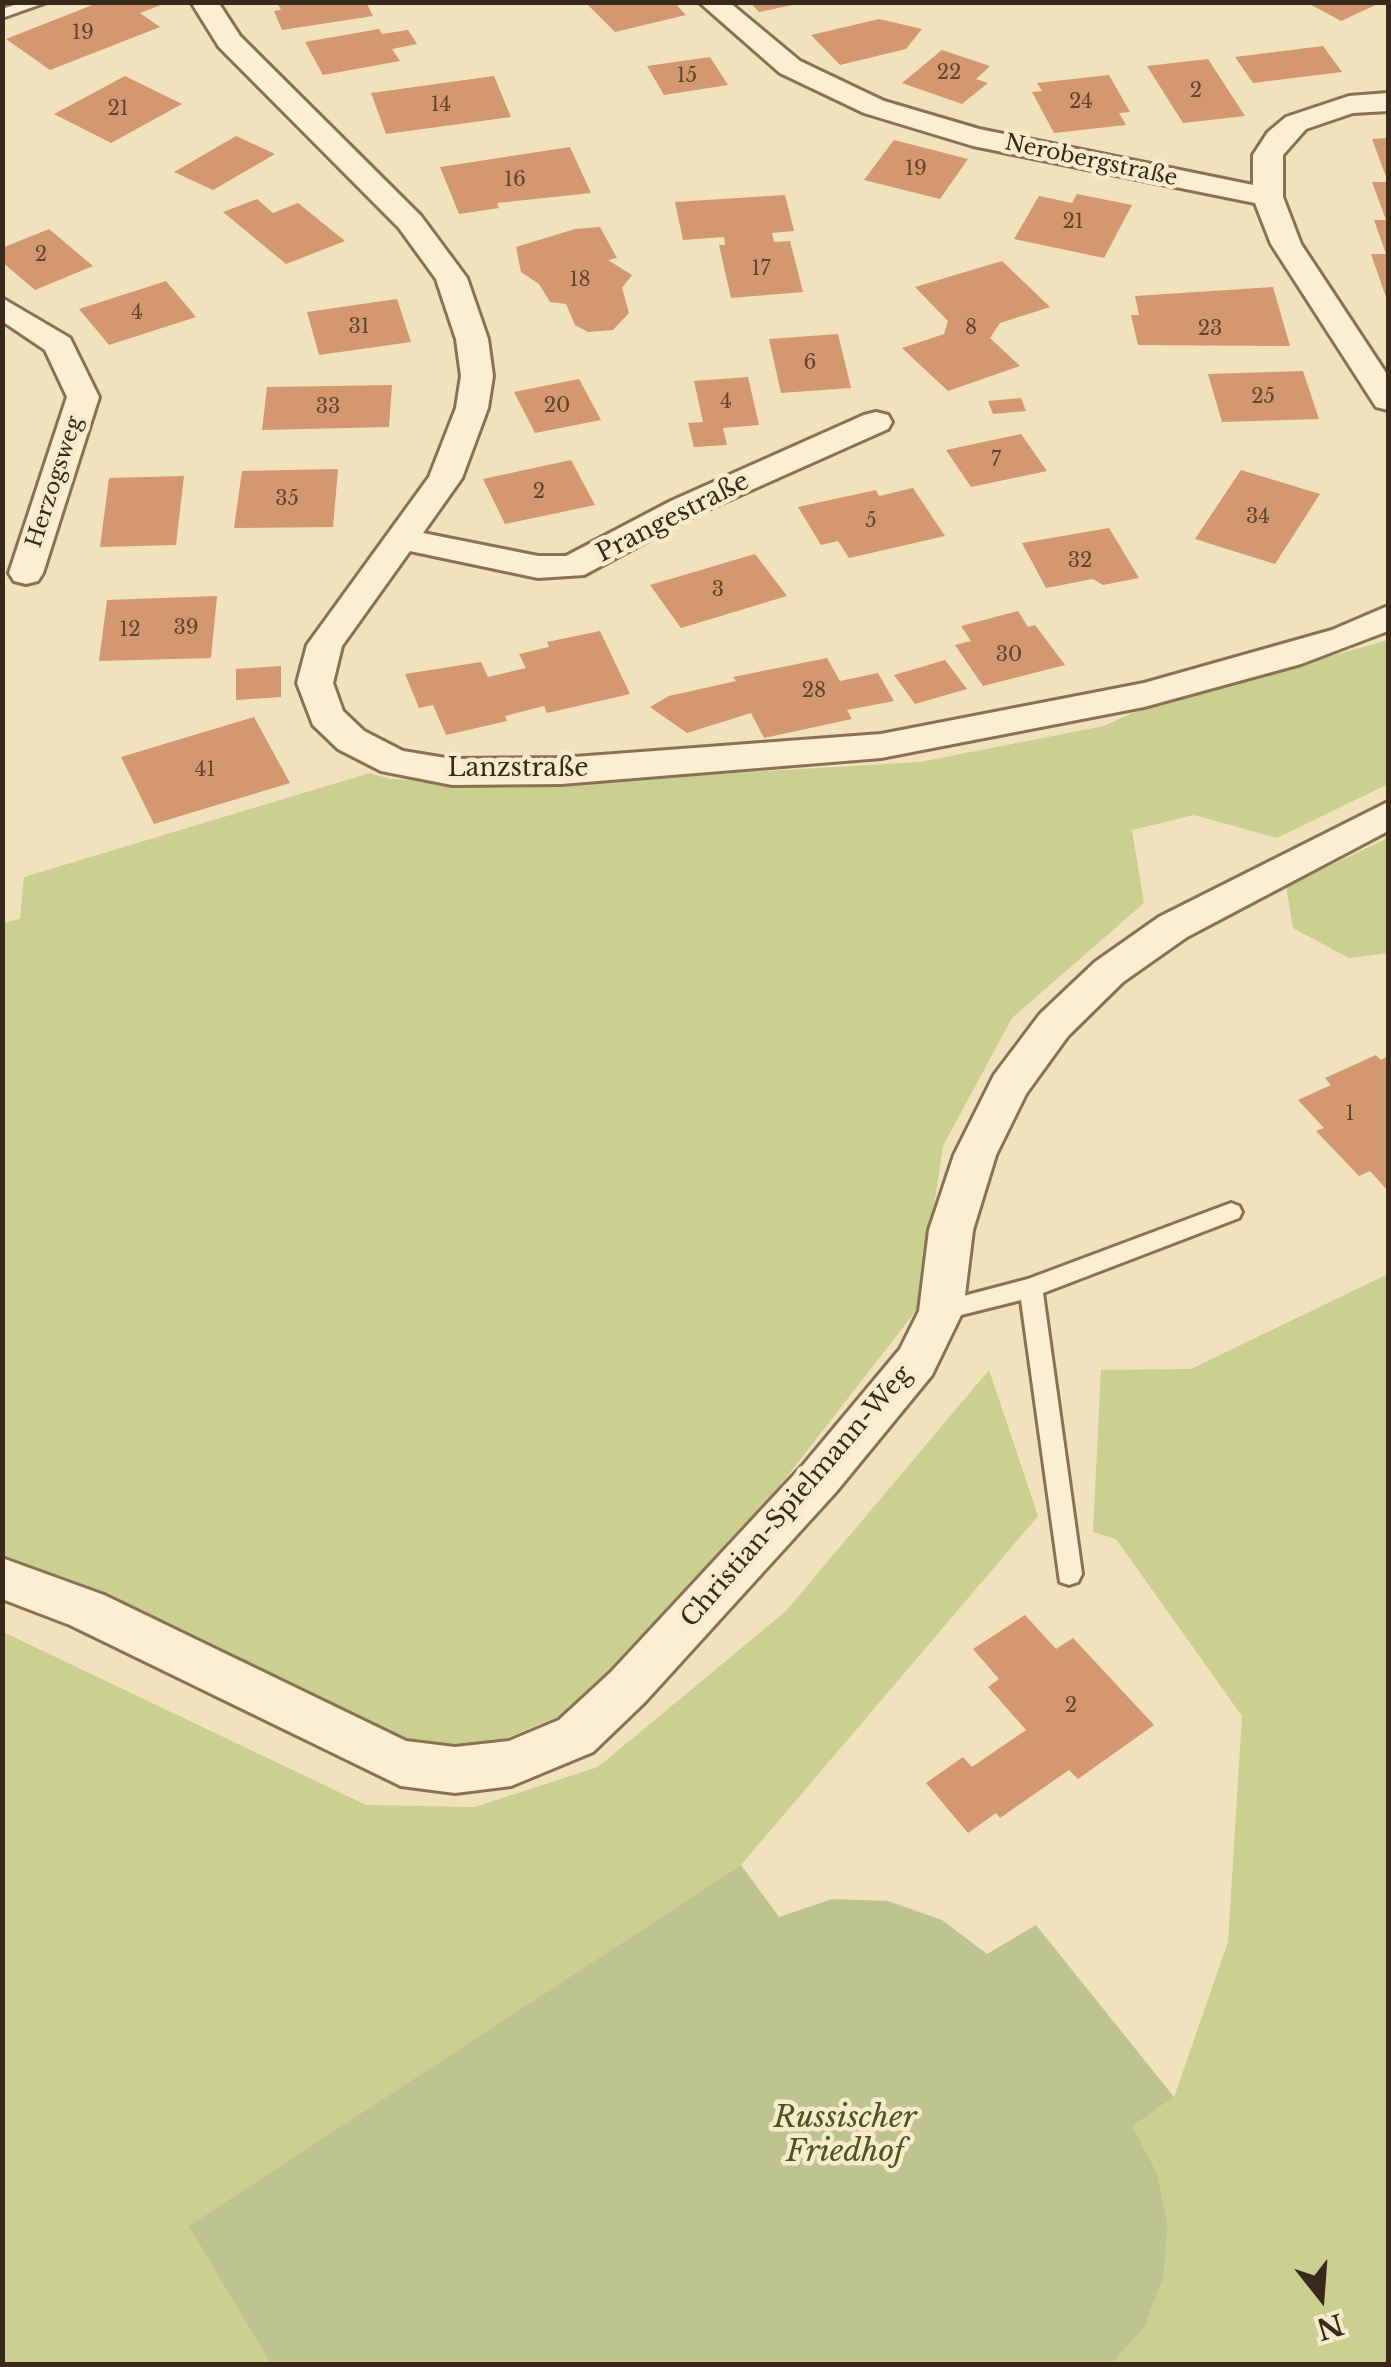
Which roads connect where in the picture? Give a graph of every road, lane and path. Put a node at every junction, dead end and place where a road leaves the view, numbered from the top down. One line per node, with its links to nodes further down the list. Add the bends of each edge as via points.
1 (40, 2): 4 (lane)
2 (204, 2): 10 (street, Lanzstraße, via 230,41 410,222 451,278 463,308 477,376 472,408 444,478)
3 (712, 2): 6 (street, Nerobergstraße, via 790,67 874,107 973,137)
4 (2, 14)
5 (1388, 102): 6 (street, via 1320,112 1287,130 1268,155)
6 (1268, 197): 8 (street, via 1286,244)
7 (2, 307): 11 (street, Herzogsweg, via 58,345 83,397)
8 (1388, 400)
9 (876, 422): 10 (street, Prangestraße, via 700,500 572,567 538,567)
10 (402, 539): 12 (street, Lanzstraße, via 325,644 315,683 326,716 351,740 394,762 452,772 768,757 950,735 1288,656)
11 (26, 573)
12 (1388, 618)
13 (1388, 815): 16 (street, Christian-Spielmann-Weg, via 1172,927 1109,972 1054,1025 1009,1086 974,1155 951,1230)
14 (1231, 1212): 15 (lane)
15 (1031, 1288): 16 (lane); 17 (lane)
16 (942, 1311): 18 (street, Christian-Spielmann-Weg, via 916,1362 820,1478 628,1688 576,1736 511,1763 455,1770 400,1763 86,1610)
17 (1069, 1574)
18 (2, 1578)

